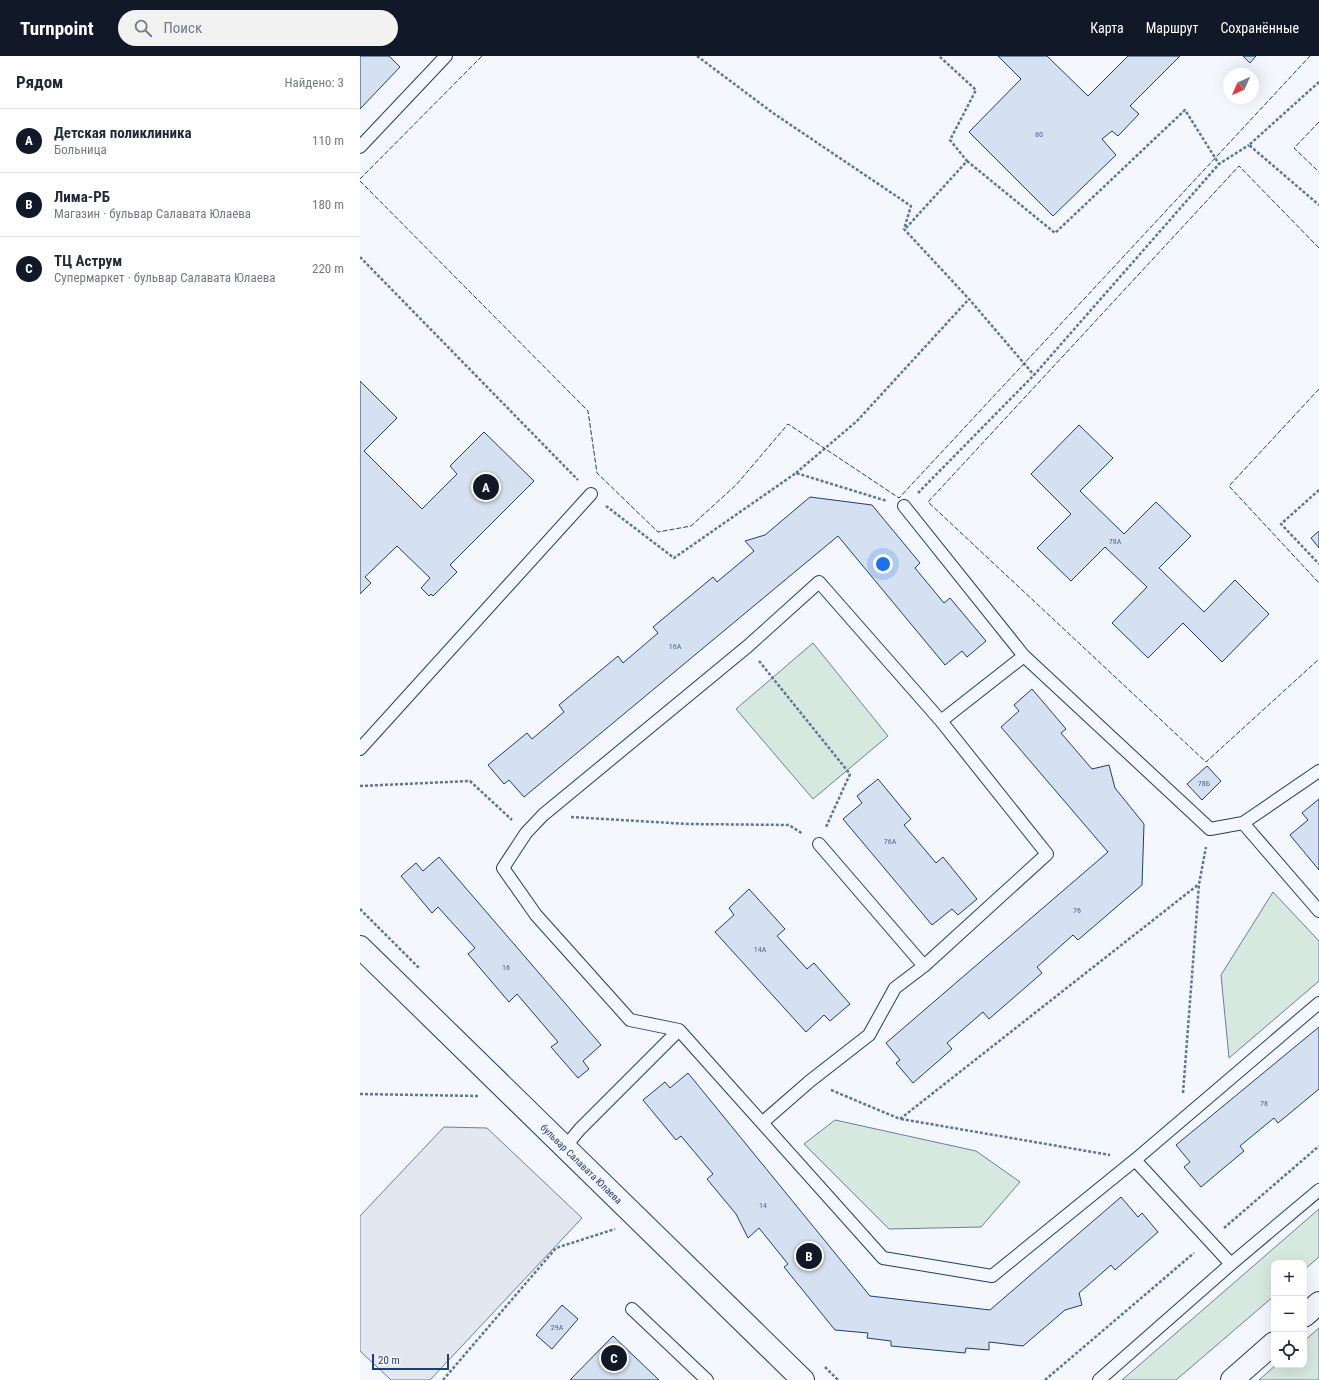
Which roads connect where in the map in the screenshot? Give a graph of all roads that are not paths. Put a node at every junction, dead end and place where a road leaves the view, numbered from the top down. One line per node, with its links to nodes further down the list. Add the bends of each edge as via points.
1 (446, 56): 2 (lane)
2 (360, 147)
3 (591, 494): 7 (lane)
4 (904, 506): 5 (lane)
5 (1024, 656): 6 (lane); 9 (lane, via 1210,829)
6 (941, 721): 13 (lane, via 1047,854); 15 (lane, via 819,582 748,646 543,815 526,833 503,868 536,915 630,1020)
7 (360, 749)
8 (1319, 771): 9 (lane)
9 (1243, 823): 11 (lane)
10 (819, 844): 13 (lane)
11 (1319, 911)
12 (360, 947): 17 (street, бульвар Салавата Юлаева)
13 (924, 966): 16 (lane, via 895,988 869,1035)
14 (1319, 1003): 18 (lane)
15 (679, 1030): 16 (lane); 17 (lane)
16 (763, 1122): 18 (lane, via 883,1258 992,1276)
17 (565, 1147): 26 (street, бульвар Салавата Юлаева)
18 (1135, 1160): 20 (lane)
19 (1319, 1190): 20 (lane)
20 (1230, 1264): 27 (lane)
21 (1319, 1303): 23 (street)
22 (632, 1309): 25 (lane)
23 (1307, 1313)
24 (1271, 1346): 28 (street)
25 (707, 1380)
26 (803, 1380)
27 (1099, 1380)
28 (1232, 1380)

